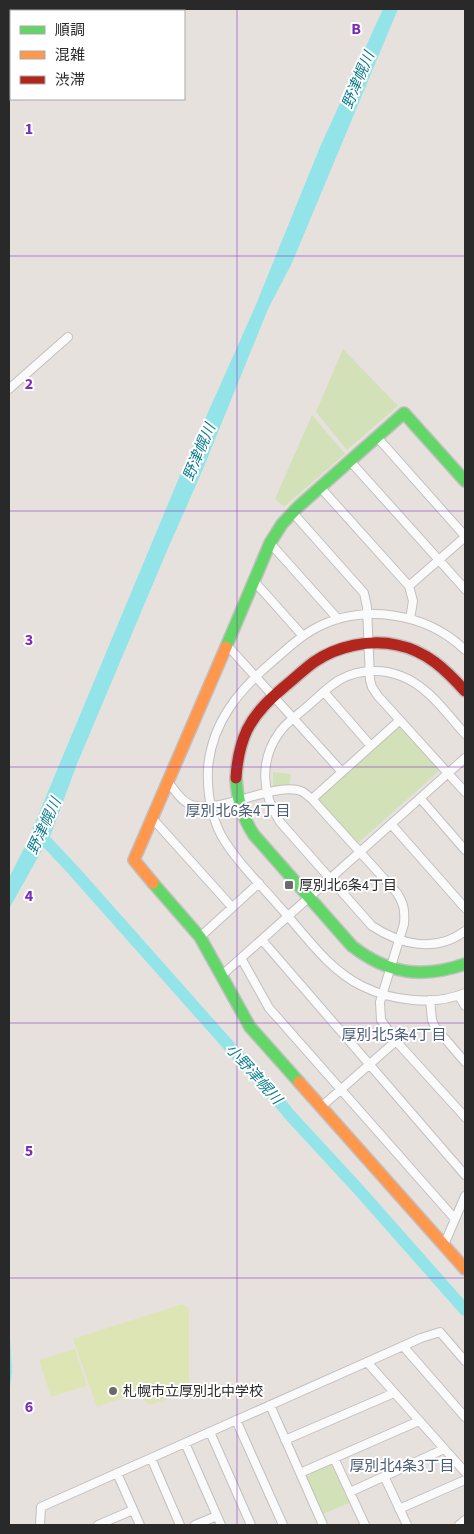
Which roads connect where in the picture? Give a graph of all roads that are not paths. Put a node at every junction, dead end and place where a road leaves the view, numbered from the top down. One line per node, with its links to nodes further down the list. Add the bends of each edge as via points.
1 (68, 337): 2 (street)
2 (9, 389)
3 (377, 437): 4 (street); 5 (street, via 404,413); 8 (street)
4 (350, 462): 6 (street); 10 (street)
5 (465, 481)
6 (320, 487): 7 (street); 12 (street)
7 (292, 513): 9 (street); 14 (street, via 364,594)
8 (465, 536): 10 (street)
9 (270, 543): 11 (street); 15 (street)
10 (439, 560): 12 (street); 13 (street)
11 (254, 581): 17 (street); 19 (street)
12 (409, 586): 16 (street, via 413,601)
13 (465, 589)
14 (367, 614): 15 (street); 16 (street, via 389,614); 18 (street)
15 (338, 619): 17 (street)
16 (410, 619): 20 (street, via 438,630)
17 (303, 636): 22 (street)
18 (369, 643): 21 (street); 23 (street, via 396,644 426,655 446,670); 25 (street, via 346,646 323,656)
19 (226, 644): 22 (street); 33 (street)
20 (465, 650)
21 (370, 671): 24 (street, via 350,676); 27 (street, via 372,687); 28 (street, via 391,672 419,685)
22 (256, 676): 25 (street); 39 (street, via 230,706 213,744 208,769)
23 (465, 691)
24 (324, 692): 26 (street); 29 (street)
25 (274, 697): 26 (street); 38 (street, via 260,710 243,739 237,767)
26 (294, 718): 31 (street); 35 (street, via 279,733 269,752 265,771)
27 (400, 720): 29 (street); 32 (street)
28 (465, 734)
29 (371, 746): 31 (street)
30 (465, 758): 32 (street)
31 (342, 772): 37 (street)
32 (448, 773): 34 (street); 36 (street)
33 (168, 782): 39 (street, via 189,804); 40 (street)
34 (465, 792)
35 (267, 794): 37 (street, via 293,789); 38 (street); 44 (street, via 280,822)
36 (420, 798): 41 (street); 42 (street)
37 (312, 799): 43 (street)
38 (238, 800): 39 (street); 46 (street, via 254,835)
39 (212, 806): 45 (street, via 216,822 234,855)
40 (152, 818): 47 (street); 51 (street, via 134,860)
41 (391, 824): 43 (street); 48 (street)
42 (465, 850)
43 (360, 852): 44 (street); 53 (street, via 403,902 404,924)
44 (330, 879): 46 (street); 53 (street, via 372,926)
45 (258, 882): 47 (street); 49 (street)
46 (309, 897): 49 (street); 56 (street, via 362,955)
47 (232, 907): 51 (street)
48 (465, 908)
49 (288, 916): 52 (street); 58 (street, via 343,975)
50 (465, 931): 53 (street, via 431,945)
51 (200, 937): 57 (street)
52 (262, 940): 54 (street); 64 (street)
53 (399, 940): 56 (street)
54 (241, 958): 57 (street); 65 (street, via 269,1008)
55 (465, 964): 56 (street, via 416,974)
56 (390, 968): 58 (street)
57 (221, 976): 66 (street, via 250,1027)
58 (382, 994): 60 (street); 62 (street, via 381,1020)
59 (462, 994): 60 (street); 61 (street)
60 (430, 1000): 63 (street, via 435,1028)
61 (465, 1006)
62 (396, 1041): 64 (street); 67 (street)
63 (465, 1062)
64 (369, 1065): 65 (street); 68 (street)
65 (341, 1089): 66 (street); 70 (street)
66 (321, 1107): 71 (street)
67 (465, 1117)
68 (465, 1175)
69 (465, 1196): 70 (street)
70 (455, 1219): 71 (street)
71 (444, 1245): 72 (street)
72 (465, 1267)
73 (403, 1346): 74 (street, via 440,1332); 75 (street); 78 (street)
74 (465, 1361)
75 (367, 1362): 76 (street); 77 (street)
76 (394, 1393): 80 (street); 82 (street)
77 (270, 1405): 79 (street); 82 (street)
78 (465, 1417)
79 (236, 1420): 81 (street); 104 (street)
80 (419, 1421): 84 (street); 86 (street)
81 (210, 1432): 83 (street); 103 (street)
82 (286, 1440): 87 (street)
83 (185, 1443): 85 (street); 95 (street)
84 (444, 1448): 88 (street); 90 (street)
85 (151, 1458): 89 (street); 100 (street)
86 (334, 1458): 87 (street); 92 (street)
87 (300, 1472): 105 (street)
88 (465, 1472)
89 (117, 1473): 94 (street); 97 (street, via 41,1507)
90 (384, 1476): 92 (street); 93 (street)
91 (465, 1480): 93 (street)
92 (350, 1492): 106 (street)
93 (399, 1509): 107 (street)
94 (133, 1510): 98 (street); 99 (street)
95 (217, 1516): 101 (street); 102 (street)
96 (465, 1520): 108 (street)
97 (40, 1525)
98 (98, 1525)
99 (140, 1525)
100 (180, 1525)
101 (195, 1525)
102 (221, 1525)
103 (251, 1525)
104 (282, 1525)
105 (323, 1525)
106 (365, 1525)
107 (407, 1525)
108 (458, 1525)

